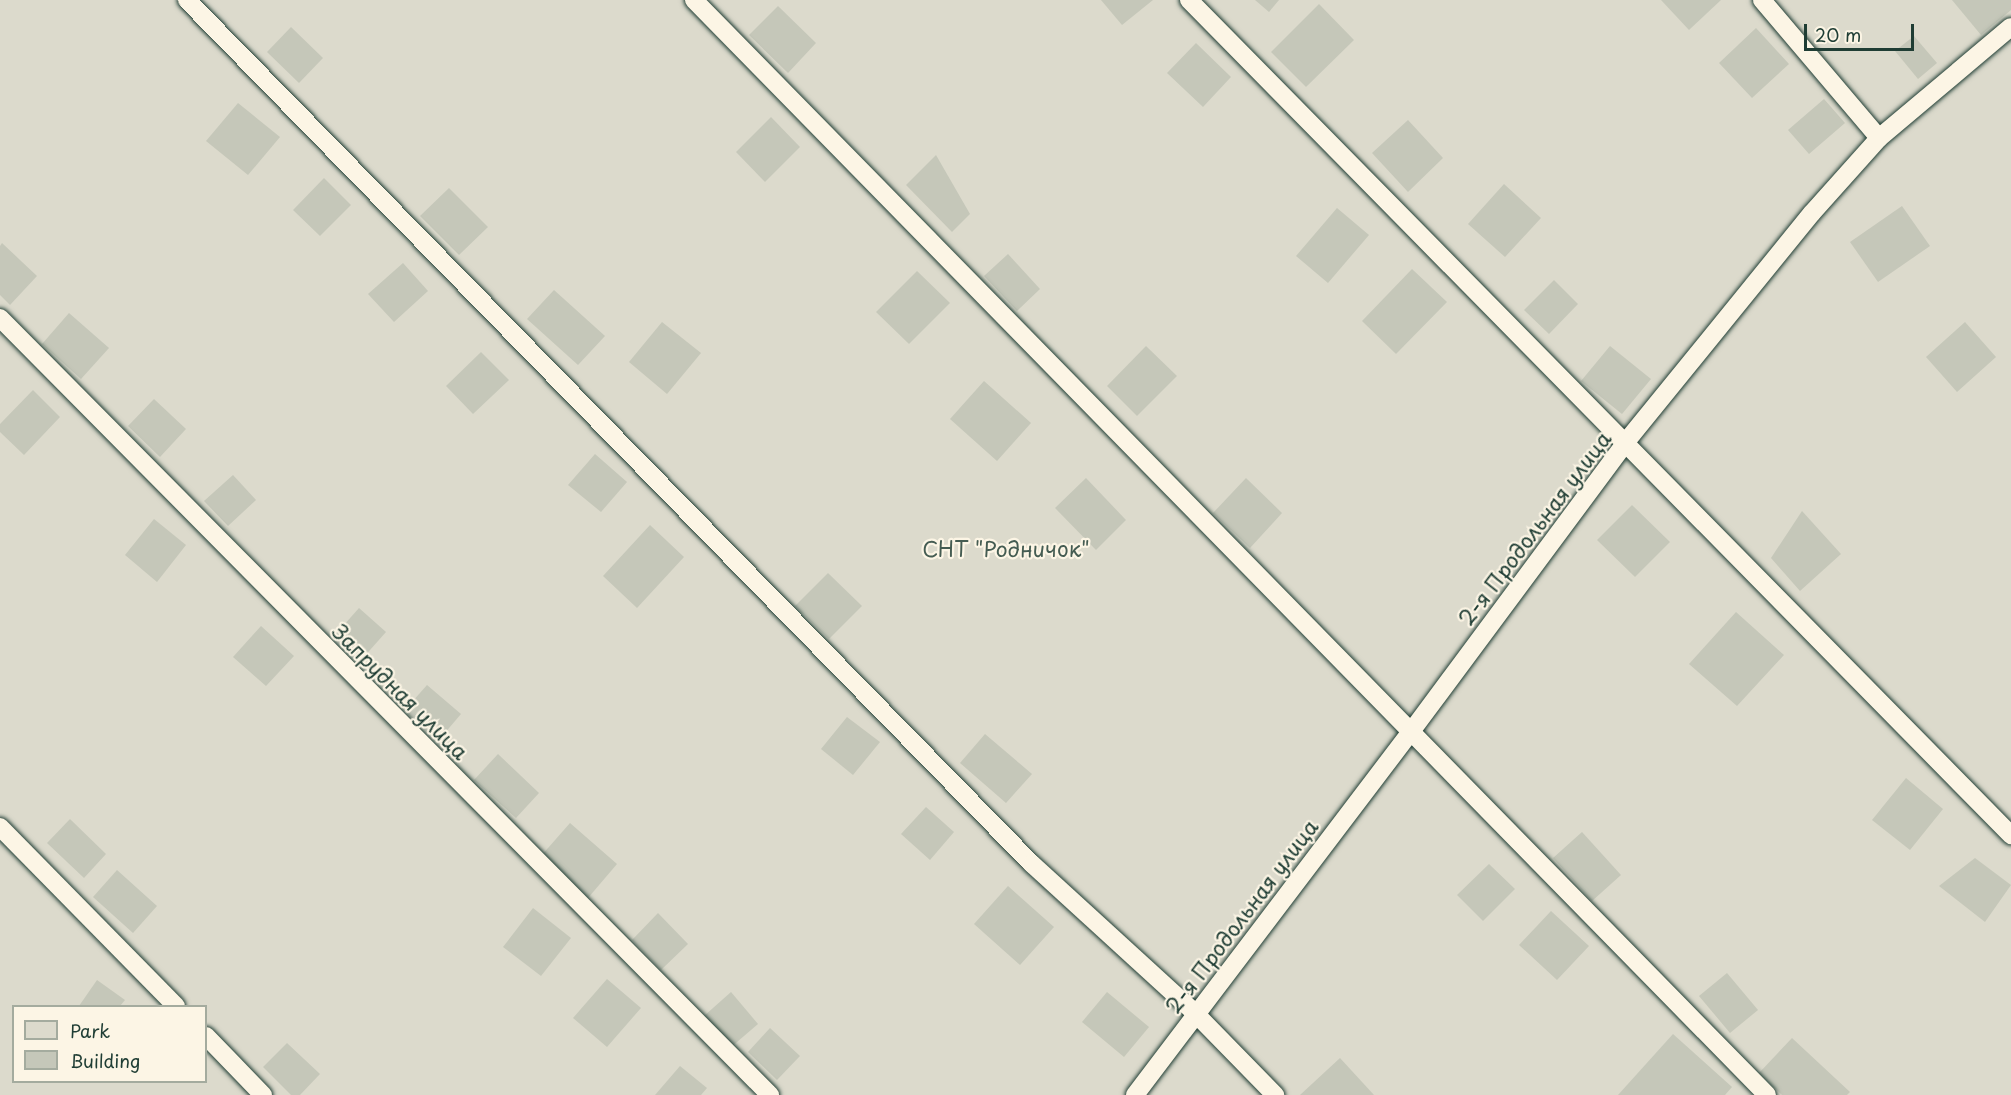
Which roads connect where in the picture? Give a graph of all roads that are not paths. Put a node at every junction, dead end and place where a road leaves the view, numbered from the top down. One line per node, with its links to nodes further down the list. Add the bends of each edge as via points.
1 (187, 0): 13 (lane, via 1032,864)
2 (694, 0): 9 (lane)
3 (1189, 0): 8 (lane)
4 (1762, 0): 6 (lane)
5 (2011, 27): 6 (lane, 2-я Продольная улица)
6 (1879, 138): 8 (lane, 2-я Продольная улица, via 1812,213)
7 (0, 318): 16 (lane, Запрудная улица)
8 (1625, 443): 9 (lane, 2-я Продольная улица); 11 (lane)
9 (1410, 733): 13 (lane, 2-я Продольная улица); 19 (lane)
10 (0, 827): 12 (lane)
11 (2011, 835)
12 (175, 1005)
13 (1195, 1013): 17 (lane, 2-я Продольная улица); 18 (lane)
14 (207, 1037): 15 (lane)
15 (263, 1095)
16 (770, 1095)
17 (1135, 1095)
18 (1275, 1095)
19 (1767, 1095)

